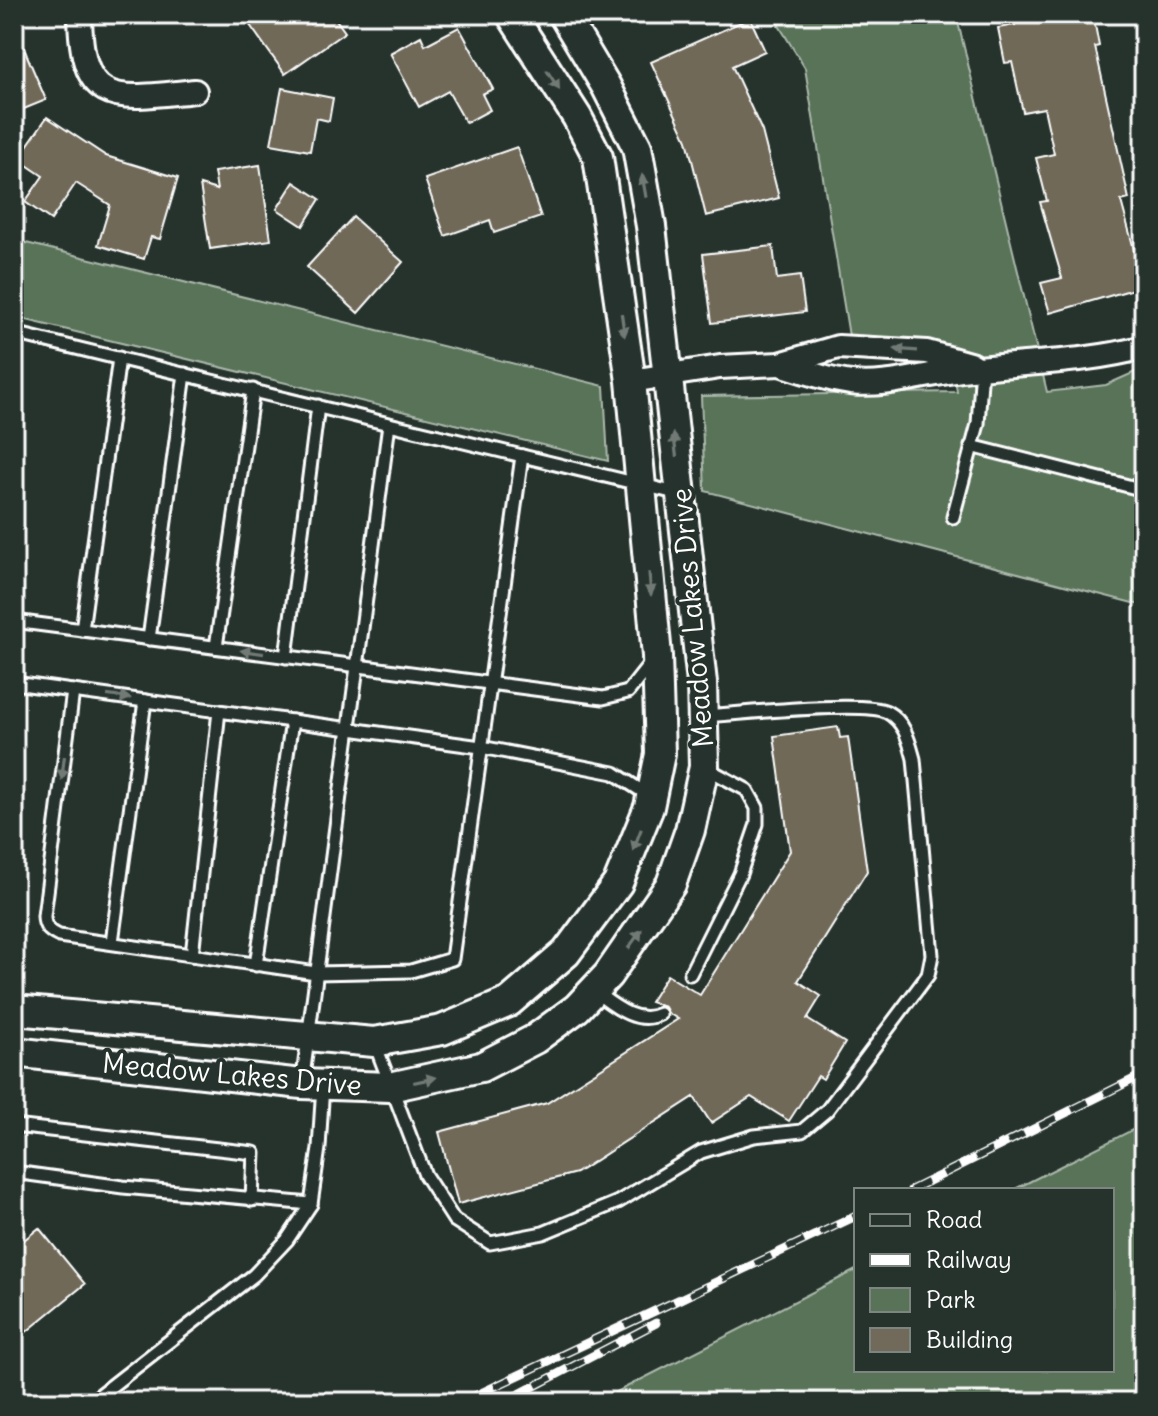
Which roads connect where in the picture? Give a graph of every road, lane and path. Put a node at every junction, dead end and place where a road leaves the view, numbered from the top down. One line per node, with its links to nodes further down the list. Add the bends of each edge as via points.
1 (80, 14): 4 (street, via 80,49 91,77 104,90 129,98)
2 (511, 14): 12 (street, Meadow Lakes Drive, one-way to 12, via 598,157)
3 (563, 14): 11 (street, Meadow Lakes Drive, one-way to 3, via 637,147)
4 (195, 91)
5 (14, 333): 7 (lane)
6 (1144, 347): 9 (street)
7 (119, 358): 10 (lane); 23 (lane)
8 (780, 364): 9 (street, via 853,384); 9 (street, one-way to 8, via 927,352 838,347); 11 (street)
9 (982, 367): 16 (lane)
10 (185, 374): 13 (lane); 24 (lane)
11 (667, 375): 12 (street); 20 (street, Meadow Lakes Drive, one-way to 11)
12 (631, 381): 18 (street, Meadow Lakes Drive)
13 (253, 390): 14 (lane); 25 (lane)
14 (318, 406): 15 (lane); 27 (lane)
15 (389, 424): 17 (lane); 28 (lane)
16 (971, 446): 19 (lane); 21 (lane)
17 (522, 456): 18 (lane); 30 (lane)
18 (641, 485): 20 (lane); 26 (street, Meadow Lakes Drive, one-way to 26)
19 (1144, 490)
20 (681, 495): 34 (street, Meadow Lakes Drive)
21 (953, 517)
22 (14, 621): 23 (lane)
23 (82, 630): 24 (lane)
24 (149, 639): 25 (lane)
25 (216, 647): 27 (lane, one-way to 25)
26 (657, 656): 30 (lane, via 628,692 603,698); 39 (street, Meadow Lakes Drive, via 660,754)
27 (286, 657): 28 (lane)
28 (357, 666): 30 (lane); 36 (lane)
29 (14, 683): 31 (lane)
30 (490, 683): 37 (lane)
31 (73, 691): 32 (lane, one-way to 32); 40 (lane, one-way to 40, via 44,923 59,936)
32 (145, 701): 33 (lane); 40 (lane)
33 (219, 711): 35 (lane); 41 (lane)
34 (703, 716): 38 (street, Meadow Lakes Drive); 52 (lane, via 855,707 887,711 905,728 914,759 932,955 928,975 827,1110 802,1131 754,1136 701,1152 618,1202 543,1233 490,1243 454,1220 425,1175)
35 (292, 721): 36 (lane); 42 (lane)
36 (349, 729): 37 (lane); 43 (lane)
37 (481, 747): 39 (lane, via 614,773); 43 (lane, via 452,959 411,971)
38 (704, 767): 44 (lane, via 747,790 757,808 757,824 740,874); 45 (street, Meadow Lakes Drive, one-way to 38, via 671,884)
39 (651, 797): 49 (street, Meadow Lakes Drive, one-way to 49, via 618,883 566,953 509,1002 442,1030)
40 (112, 942): 41 (lane)
41 (192, 955): 42 (lane)
42 (256, 965): 43 (lane)
43 (316, 973): 48 (lane)
44 (690, 974)
45 (593, 990): 47 (lane, via 626,1013 652,1018); 52 (street, Meadow Lakes Drive, one-way to 45, via 481,1067 535,1039)
46 (14, 1010): 48 (street, Meadow Lakes Drive)
47 (660, 1014)
48 (308, 1036): 49 (street, Meadow Lakes Drive); 51 (lane)
49 (374, 1042): 52 (lane)
50 (14, 1052): 51 (street, Meadow Lakes Drive)
51 (312, 1085): 52 (street, Meadow Lakes Drive); 56 (lane, via 319,1148)
52 (390, 1087)
53 (14, 1126): 55 (lane, via 254,1153)
54 (14, 1172): 55 (lane)
55 (252, 1200): 56 (lane)
56 (311, 1204): 57 (lane, via 254,1275)
57 (91, 1402)

